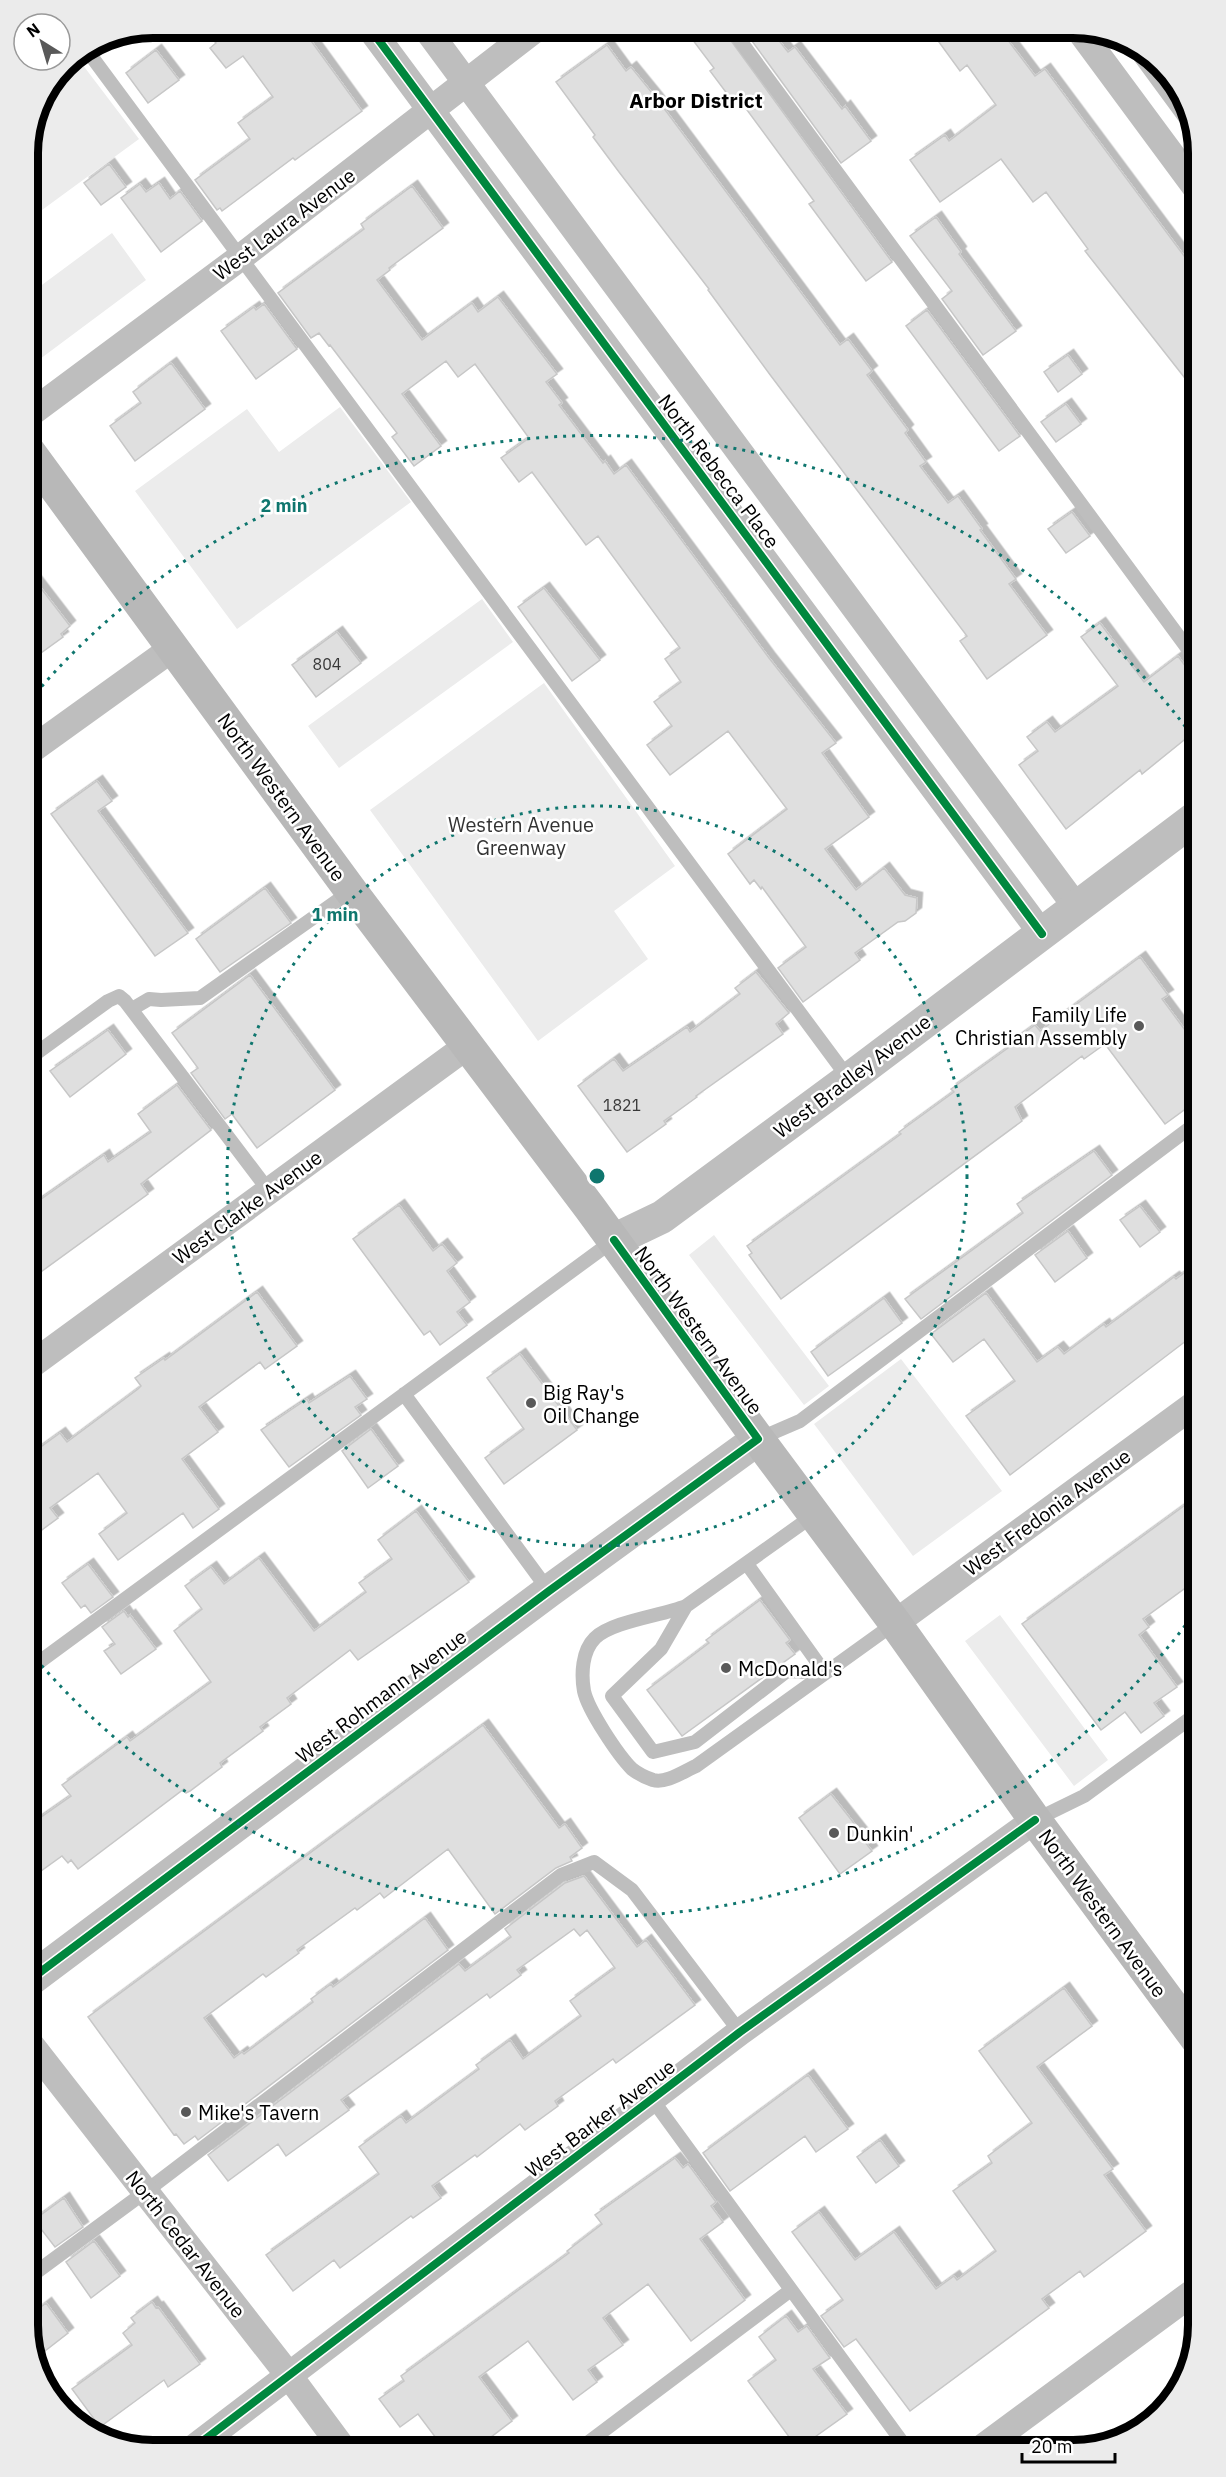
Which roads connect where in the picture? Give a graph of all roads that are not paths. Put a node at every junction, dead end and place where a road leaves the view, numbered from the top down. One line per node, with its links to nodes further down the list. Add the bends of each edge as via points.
1 (377, 38): 8 (street, North Rebecca Place)
2 (433, 38): 7 (street, North Rebecca Place)
3 (524, 38): 7 (street, West Laura Avenue)
4 (738, 38): 14 (lane)
5 (1086, 39): 9 (street)
6 (91, 56): 10 (lane)
7 (467, 83): 8 (street, West Laura Avenue); 18 (street, North Rebecca Place)
8 (432, 110): 10 (street, West Laura Avenue); 19 (street, North Rebecca Place)
9 (1188, 177)
10 (241, 257): 11 (street, West Laura Avenue); 23 (lane)
11 (38, 408)
12 (38, 463): 13 (main road, North Western Avenue)
13 (173, 648): 15 (street); 17 (main road, North Western Avenue)
14 (1188, 649)
15 (38, 745)
16 (1188, 823): 18 (street, West Bradley Avenue)
17 (351, 891): 20 (lane, via 200,998 149,999); 21 (main road, North Western Avenue)
18 (1077, 908): 19 (street, West Bradley Avenue)
19 (1042, 934): 23 (street, West Bradley Avenue)
20 (132, 1009): 22 (lane, via 118,996); 25 (lane)
21 (467, 1046): 25 (street, West Clarke Avenue); 26 (main road, North Western Avenue)
22 (38, 1052)
23 (849, 1079): 26 (street, West Bradley Avenue, via 662,1217)
24 (1188, 1129): 30 (lane, via 800,1421)
25 (269, 1191): 27 (street, West Clarke Avenue)
26 (614, 1240): 28 (lane); 30 (main road, North Western Avenue)
27 (38, 1360)
28 (404, 1394): 33 (lane); 36 (lane)
29 (1188, 1409): 35 (street, West Fredonia Avenue)
30 (758, 1439): 31 (main road, North Western Avenue); 33 (street, West Rohmann Avenue)
31 (814, 1515): 32 (lane); 35 (main road, North Western Avenue)
32 (747, 1564): 34 (lane); 37 (lane)
33 (549, 1592): 40 (street, West Rohmann Avenue)
34 (686, 1606): 37 (lane, via 661,1649 612,1696 654,1752 695,1742 787,1671); 37 (lane, via 619,1624 595,1638 582,1668 584,1692 594,1716 633,1769 655,1780 696,1766)
35 (895, 1623): 37 (lane); 39 (main road, North Western Avenue)
36 (38, 1663)
37 (825, 1673)
38 (1188, 1720): 39 (lane, via 1084,1796)
39 (1035, 1820): 41 (main road, North Western Avenue); 42 (street, West Barker Avenue)
40 (38, 1974)
41 (1188, 2021)
42 (740, 2032): 44 (street, West Barker Avenue); 45 (lane, via 632,1890 594,1862 561,1875)
43 (38, 2054): 45 (street, North Cedar Avenue)
44 (652, 2100): 47 (lane); 49 (street, West Barker Avenue)
45 (146, 2192): 46 (lane); 49 (street, North Cedar Avenue)
46 (38, 2271)
47 (791, 2290): 52 (lane); 53 (lane)
48 (1188, 2296): 54 (street)
49 (290, 2377): 50 (street, West Barker Avenue); 51 (street, North Cedar Avenue)
50 (206, 2439)
51 (336, 2439)
52 (592, 2439)
53 (901, 2440)
54 (993, 2440)

